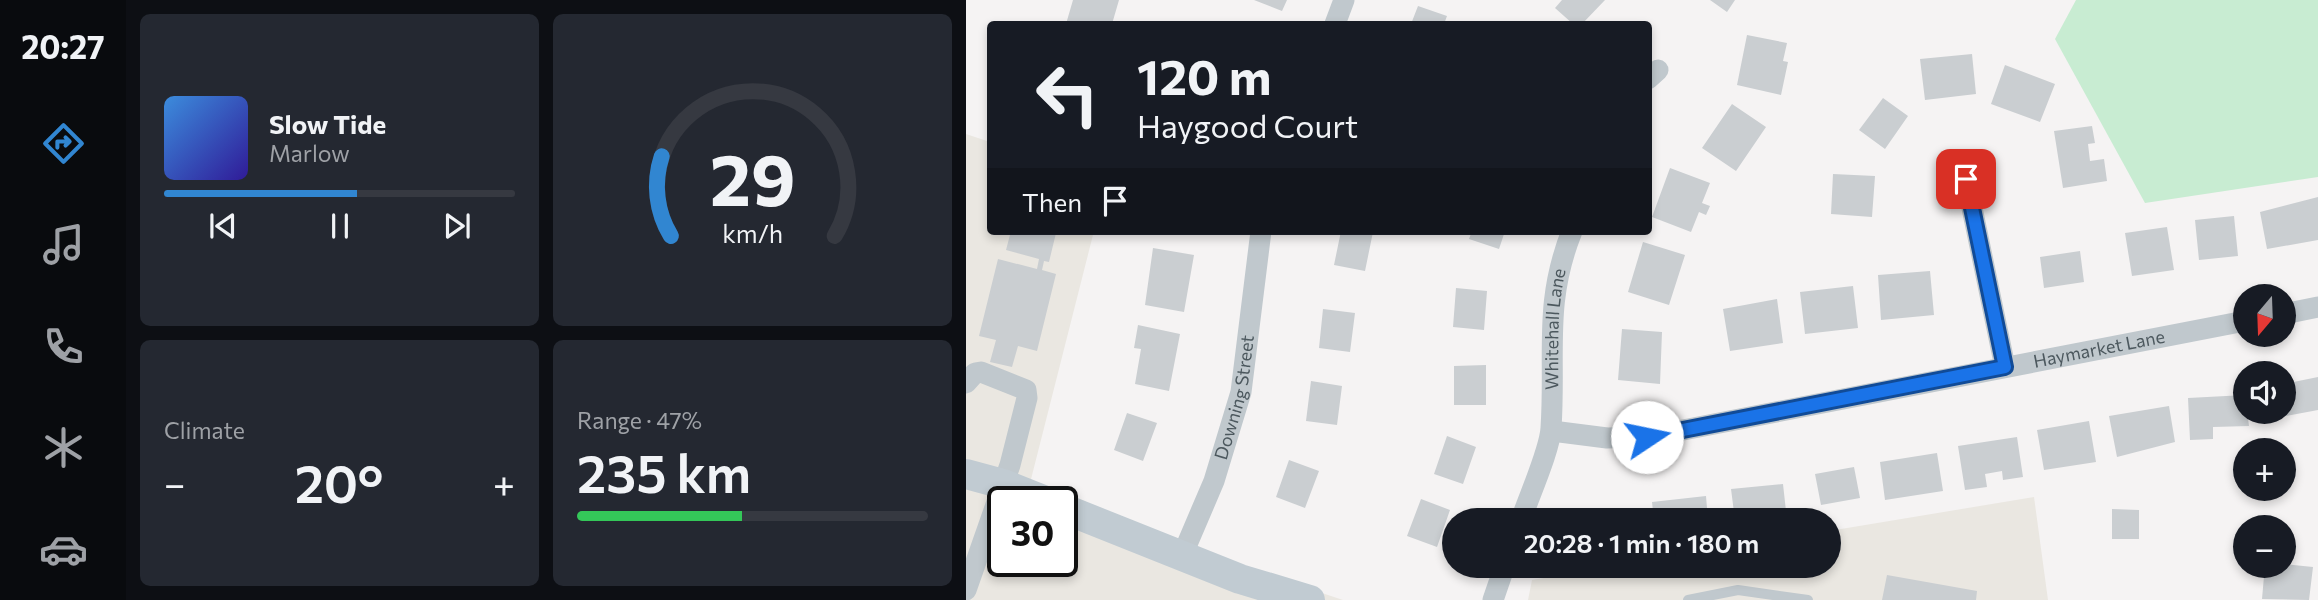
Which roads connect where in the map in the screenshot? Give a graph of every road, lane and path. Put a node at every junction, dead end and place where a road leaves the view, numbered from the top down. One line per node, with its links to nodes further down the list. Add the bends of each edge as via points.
1 (1344, 0): 2 (street)
2 (1336, 21)
3 (1966, 179): 9 (street)
4 (1261, 235): 17 (street, Downing Street, via 1241,392 1214,481)
5 (1571, 235): 11 (street, Whitehall Lane, via 1551,307)
6 (2318, 307): 7 (street)
7 (2296, 312)
8 (2233, 323): 9 (street, Haymarket Lane)
9 (2005, 367): 11 (street, Haymarket Lane, via 1647,437 1607,438)
10 (966, 383): 13 (street, via 981,372 1026,390)
11 (1552, 431): 15 (street)
12 (966, 474): 13 (street)
13 (1003, 484): 14 (street); 19 (street)
14 (1008, 486)
15 (1525, 508)
16 (1078, 514): 17 (street)
17 (1182, 556): 20 (street)
18 (1501, 578): 21 (street)
19 (966, 590)
20 (1305, 599)
21 (1493, 600)
22 (1688, 600): 23 (lane, via 1738,590)
23 (1808, 600)

